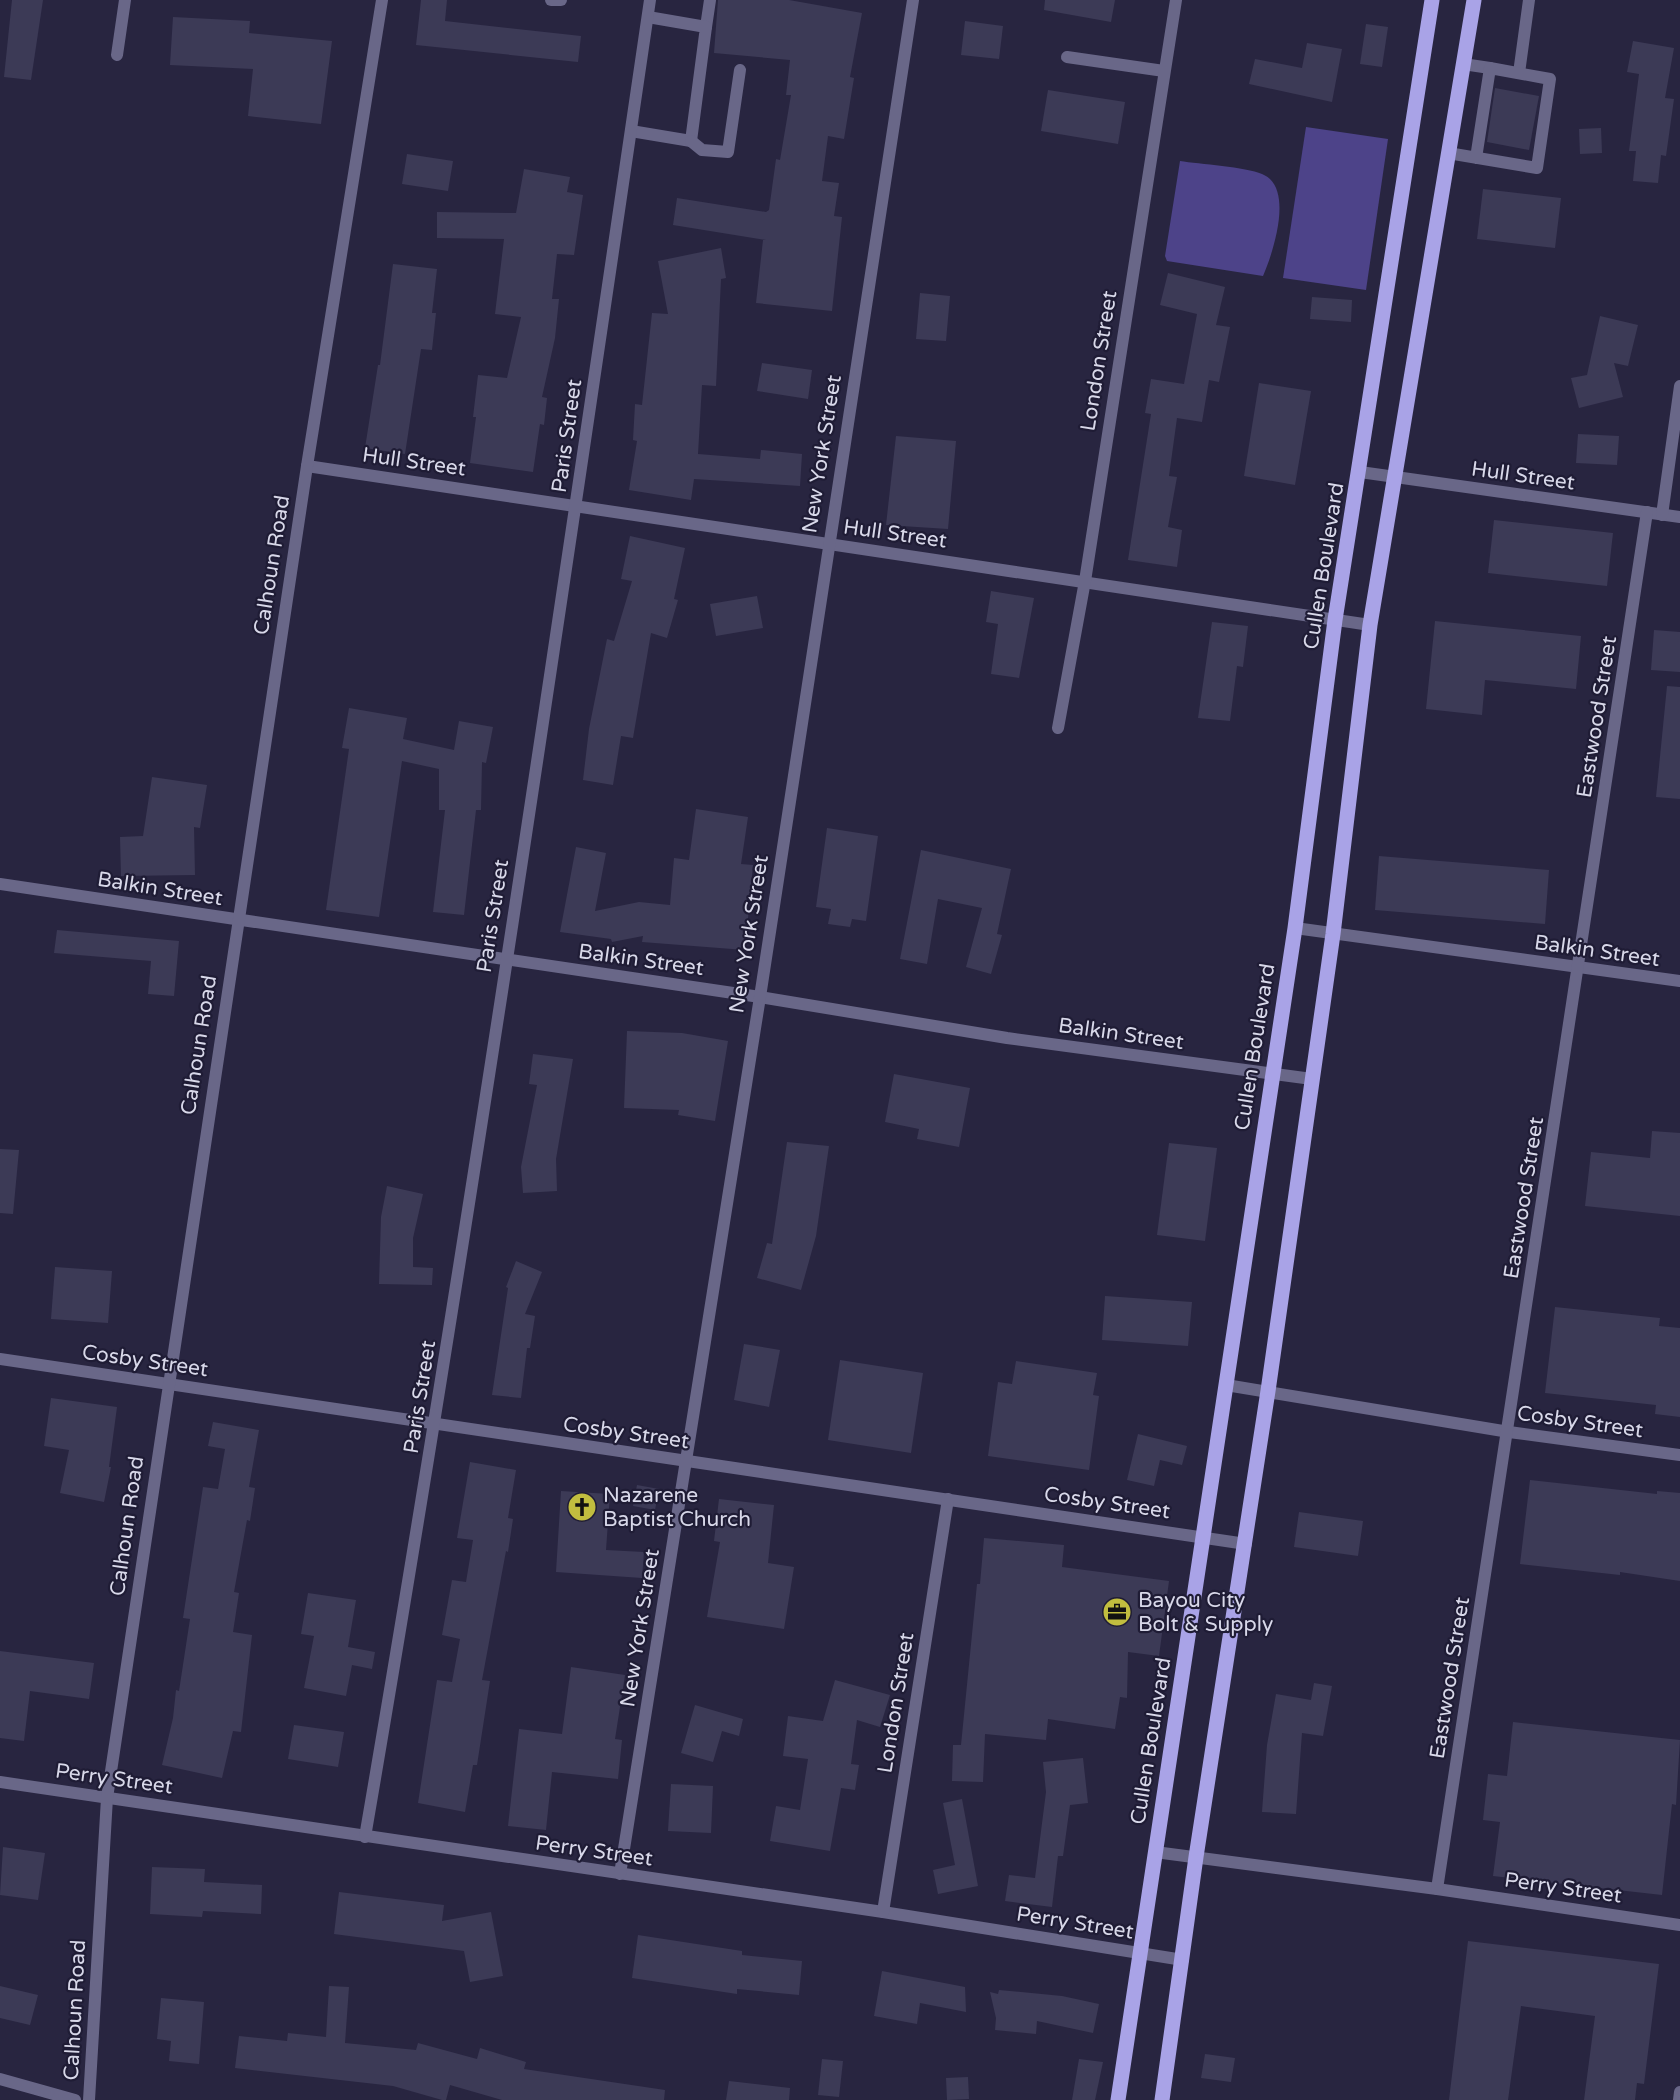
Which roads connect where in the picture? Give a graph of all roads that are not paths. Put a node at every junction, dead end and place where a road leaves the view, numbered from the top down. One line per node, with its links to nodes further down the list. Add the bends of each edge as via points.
1 (125, 0): 14 (street)
2 (382, 0): 26 (street, Calhoun Road)
3 (551, 0): 4 (street)
4 (561, 0)
5 (650, 0): 12 (street, Paris Street)
6 (710, 0): 13 (street)
7 (914, 0): 33 (street, New York Street)
8 (1176, 0): 19 (street, London Street)
9 (1432, 0): 27 (main road, Cullen Boulevard)
10 (1474, 0): 16 (main road)
11 (1529, 0): 20 (street)
12 (648, 17): 13 (street); 21 (street, Paris Street)
13 (706, 27): 22 (street)
14 (117, 55)
15 (1067, 57): 19 (street)
16 (1463, 64): 17 (street); 23 (main road)
17 (1490, 68): 20 (street); 24 (street, via 1487,113)
18 (740, 70): 22 (street, via 728,152 702,150)
19 (1164, 71): 34 (street, London Street)
20 (1519, 73): 24 (street, via 1550,79 1539,122 1537,168)
21 (631, 131): 22 (street); 29 (street, Paris Street)
22 (691, 141)
23 (1448, 153): 24 (street); 28 (main road)
24 (1476, 158)
25 (1680, 386): 31 (street)
26 (307, 466): 29 (street, Hull Street); 39 (street, Calhoun Road)
27 (1360, 471): 28 (street, Hull Street); 35 (main road, Cullen Boulevard)
28 (1395, 478): 30 (street, Hull Street); 36 (main road)
29 (577, 506): 33 (street, Hull Street); 42 (street, Paris Street)
30 (1647, 512): 31 (street, Hull Street); 43 (street, Eastwood Street)
31 (1662, 515): 32 (street, Hull Street)
32 (1680, 518)
33 (828, 544): 34 (street, Hull Street); 45 (street, New York Street)
34 (1085, 581): 35 (street, Hull Street); 37 (street, London Street)
35 (1335, 620): 36 (street, Hull Street); 40 (main road, Cullen Boulevard)
36 (1370, 625): 41 (main road)
37 (1058, 728)
38 (0, 884): 39 (street, Balkin Street)
39 (238, 920): 42 (street, Balkin Street); 49 (street, Calhoun Road)
40 (1296, 928): 41 (street, Balkin Street); 46 (main road, Cullen Boulevard)
41 (1333, 934): 43 (street, Balkin Street); 47 (main road)
42 (505, 960): 45 (street, Balkin Street); 52 (street, Paris Street)
43 (1579, 968): 44 (street, Balkin Street); 53 (street, Eastwood Street)
44 (1680, 980)
45 (759, 997): 46 (street, Balkin Street, via 1014,1039); 55 (street, New York Street)
46 (1272, 1075): 47 (street, Balkin Street); 50 (main road, Cullen Boulevard)
47 (1312, 1079): 51 (main road)
48 (0, 1359): 49 (street, Cosby Street)
49 (168, 1384): 52 (street, Cosby Street); 60 (street, Calhoun Road)
50 (1226, 1385): 51 (street, Cosby Street); 57 (main road, Cullen Boulevard)
51 (1268, 1391): 53 (street, Cosby Street); 58 (main road)
52 (436, 1424): 55 (street, Cosby Street); 61 (street, Paris Street)
53 (1509, 1432): 54 (street, Cosby Street); 65 (street, Eastwood Street)
54 (1680, 1455)
55 (687, 1461): 56 (street, Cosby Street); 64 (street, New York Street)
56 (948, 1499): 57 (street, Cosby Street); 66 (street, London Street)
57 (1204, 1538): 58 (street, Cosby Street); 62 (main road, Cullen Boulevard)
58 (1246, 1544): 63 (main road)
59 (0, 1782): 60 (street, Perry Street)
60 (107, 1798): 61 (street, Perry Street); 73 (street, Calhoun Road)
61 (365, 1837): 64 (street, Perry Street)
62 (1155, 1852): 63 (street, Perry Street); 68 (main road, Cullen Boulevard)
63 (1196, 1857): 65 (street, Perry Street); 69 (main road)
64 (620, 1874): 66 (street, Perry Street)
65 (1437, 1889): 67 (street, Perry Street)
66 (883, 1912): 68 (street, Perry Street)
67 (1680, 1925)
68 (1140, 1953): 69 (street, Perry Street); 74 (main road, Cullen Boulevard)
69 (1183, 1960): 75 (main road)
70 (0, 2079): 72 (street)
71 (1680, 2092): 76 (street)
72 (75, 2100)
73 (89, 2100)
74 (1118, 2100)
75 (1162, 2100)
76 (1679, 2100)

